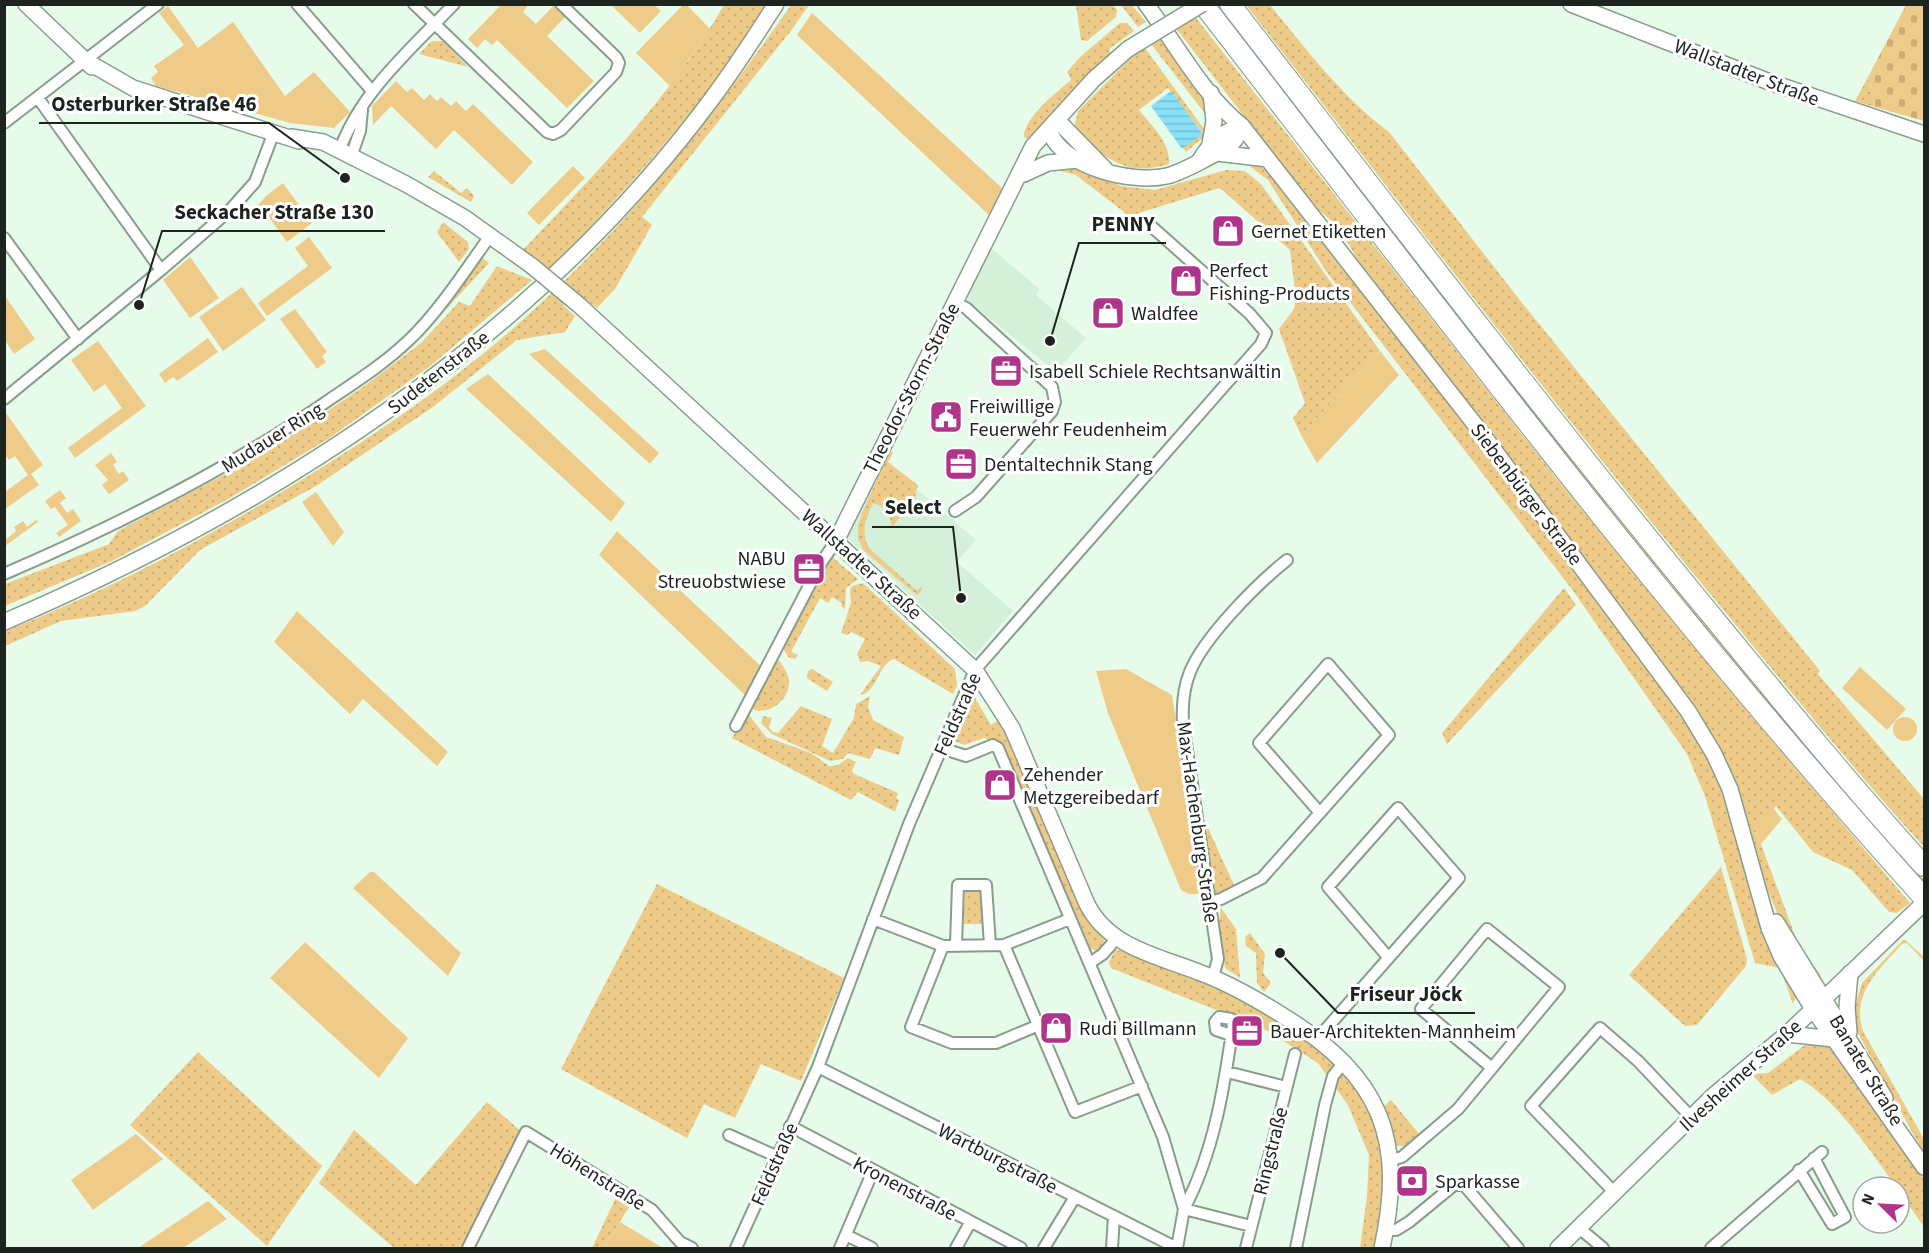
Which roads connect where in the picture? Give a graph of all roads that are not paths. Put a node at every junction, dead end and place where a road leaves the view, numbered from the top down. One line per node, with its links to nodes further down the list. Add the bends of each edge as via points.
1 (26, 4): 14 (main road, Wallstadter Straße)
2 (158, 4): 14 (street)
3 (297, 4): 15 (street)
4 (414, 4): 13 (street)
5 (454, 4): 13 (street)
6 (561, 4): 13 (street, via 619,63 616,72 553,134)
7 (776, 4): 41 (main road, Sudetenstraße, via 711,100 622,204 541,287 437,376 335,448 263,492 110,574)
8 (1146, 4): 12 (main road, Siebenbürger Straße)
9 (1203, 4): 19 (main road, Theodor-Storm-Straße, bridge, via 1128,50 1094,78); 47 (highway, via 1639,562)
10 (1230, 4): 46 (highway, via 1649,540)
11 (1571, 4): 22 (main road, Wallstadter Straße, via 1778,85)
12 (1159, 21): 16 (main road, Siebenbürger Straße); 20 (main road, Siebenbürger Straße, via 1236,109)
13 (435, 24): 15 (street)
14 (86, 61): 17 (street); 21 (main road, Wallstadter Straße, via 96,70 156,97)
15 (372, 91): 24 (street, via 362,110 360,131)
16 (1211, 93): 20 (main road, Siebenbürger Straße); 23 (main road)
17 (38, 98): 18 (street); 33 (street)
18 (4, 123)
19 (1053, 125): 26 (main road, via 1060,148); 27 (main road); 28 (main road, Theodor-Storm-Straße); 29 (main road, Theodor-Storm-Straße, via 1032,146)
20 (1242, 126): 23 (main road, via 1226,131); 25 (main road, Siebenbürger Straße)
21 (274, 132): 24 (main road, Wallstadter Straße, via 320,151); 33 (street, via 262,169 246,194)
22 (1924, 134)
23 (1214, 148): 25 (main road); 27 (main road, via 1168,176 1149,178)
24 (345, 154): 31 (main road, Wallstadter Straße, via 437,201)
25 (1268, 159): 60 (main road, Siebenbürger Straße, via 1480,431 1693,718 1730,789 1769,928 1781,956)
26 (1077, 160): 27 (main road); 28 (main road, via 1048,163)
27 (1107, 171)
28 (1024, 174): 29 (main road, Theodor-Storm-Straße)
29 (1002, 207): 34 (main road, Theodor-Storm-Straße)
30 (1151, 226): 42 (street, Feldstraße, via 1259,322 1266,333)
31 (490, 236): 38 (main road, Wallstadter Straße, bridge, via 579,305); 40 (street, Mudauer Ring, via 411,338 309,414 195,483)
32 (4, 238): 35 (street)
33 (161, 270): 35 (street)
34 (954, 302): 37 (street, via 966,308 1052,387 1055,402 1052,411 976,496); 38 (main road, Theodor-Storm-Straße)
35 (78, 339): 36 (street)
36 (4, 399)
37 (956, 511)
38 (836, 541): 42 (main road, Wallstadter Straße); 43 (street, Theodor-Storm-Straße)
39 (1287, 560): 48 (street, Max-Hachenburg-Straße, via 1205,646 1186,684 1183,723)
40 (4, 574)
41 (4, 622)
42 (975, 670): 44 (street, Feldstraße); 51 (main road, Wallstadter Straße, via 1012,728 1090,911)
43 (736, 726)
44 (941, 748): 49 (street, Feldstraße); 50 (street, via 966,756 993,745 998,748)
45 (1320, 813): 45 (street, via 1389,735 1328,664 1259,743); 48 (street, via 1262,878)
46 (1924, 866)
47 (1923, 898): 58 (main road, Ilvesheimer Straße)
48 (1210, 902): 59 (street, Max-Hachenburg-Straße, via 1218,959)
49 (873, 919): 55 (street); 68 (street, Feldstraße)
50 (1070, 919): 54 (street); 57 (street)
51 (1116, 939): 57 (street); 59 (main road)
52 (956, 945): 53 (street); 53 (street, via 958,885 986,885); 55 (street)
53 (990, 945): 54 (street)
54 (1004, 945): 61 (street)
55 (943, 946): 61 (street, via 911,1027 952,1043 996,1043)
56 (1388, 957): 56 (street, via 1328,887 1398,808 1458,878); 65 (street)
57 (1090, 963): 71 (street)
58 (1850, 973): 60 (main road, Ilvesheimer Straße); 64 (main road)
59 (1213, 977): 65 (main road)
60 (1819, 1004): 62 (main road, Ilvesheimer Straße); 64 (main road, Banater Straße)
61 (1039, 1025): 71 (street, via 1075,1112)
62 (1787, 1034): 64 (main road); 73 (main road, Ilvesheimer Straße)
63 (1231, 1035): 70 (street)
64 (1841, 1037): 78 (main road, Banater Straße, via 1894,1127)
65 (1317, 1038): 67 (main road)
66 (1295, 1054): 72 (street, Ringstraße)
67 (1344, 1062): 77 (main road, via 1376,1106); 101 (street, via 1333,1076 1325,1105)
68 (819, 1067): 74 (street, Feldstraße); 82 (street, Wartburgstraße)
69 (1492, 1068): 69 (street, via 1559,987 1487,928 1421,1009); 77 (street, via 1458,1109 1402,1157)
70 (1227, 1072): 72 (street); 83 (street, via 1196,1186)
71 (1142, 1086): 83 (street, via 1163,1137)
72 (1286, 1087): 86 (street, Ringstraße)
73 (1691, 1117): 81 (main road, Ilvesheimer Straße); 81 (street, via 1638,1060 1600,1028 1531,1106)
74 (790, 1126): 76 (street, Feldstraße); 80 (street, Kronenstraße)
75 (729, 1135): 76 (street)
76 (778, 1157): 92 (street, Feldstraße)
77 (1391, 1160): 88 (main road)
78 (1924, 1167)
79 (1799, 1170): 79 (street, via 1818,1155 1845,1217 1832,1224); 106 (street)
80 (873, 1171): 85 (street, Kronenstraße); 89 (street)
81 (1614, 1192): 87 (main road, Ilvesheimer Straße)
82 (1075, 1197): 84 (street, Wartburgstraße); 97 (street)
83 (1184, 1209): 86 (street); 99 (street)
84 (1114, 1216): 98 (street); 99 (street, Wartburgstraße)
85 (970, 1223): 95 (street); 96 (street, Kronenstraße)
86 (1251, 1226): 100 (street, Ringstraße)
87 (1579, 1228): 104 (main road, Ilvesheimer Straße); 105 (street)
88 (1386, 1230): 102 (main road); 103 (street, via 1396,1230 1454,1185 1464,1185)
89 (846, 1234): 93 (street); 94 (street)
90 (468, 1248): 91 (street, Höhenstraße, via 526,1132 652,1210 680,1242)
91 (692, 1248)
92 (736, 1248)
93 (840, 1248)
94 (872, 1248)
95 (956, 1248)
96 (1022, 1248)
97 (1044, 1248)
98 (1112, 1248)
99 (1177, 1248)
100 (1246, 1248)
101 (1296, 1248)
102 (1382, 1248)
103 (1518, 1248)
104 (1558, 1248)
105 (1603, 1248)
106 (1711, 1248)

